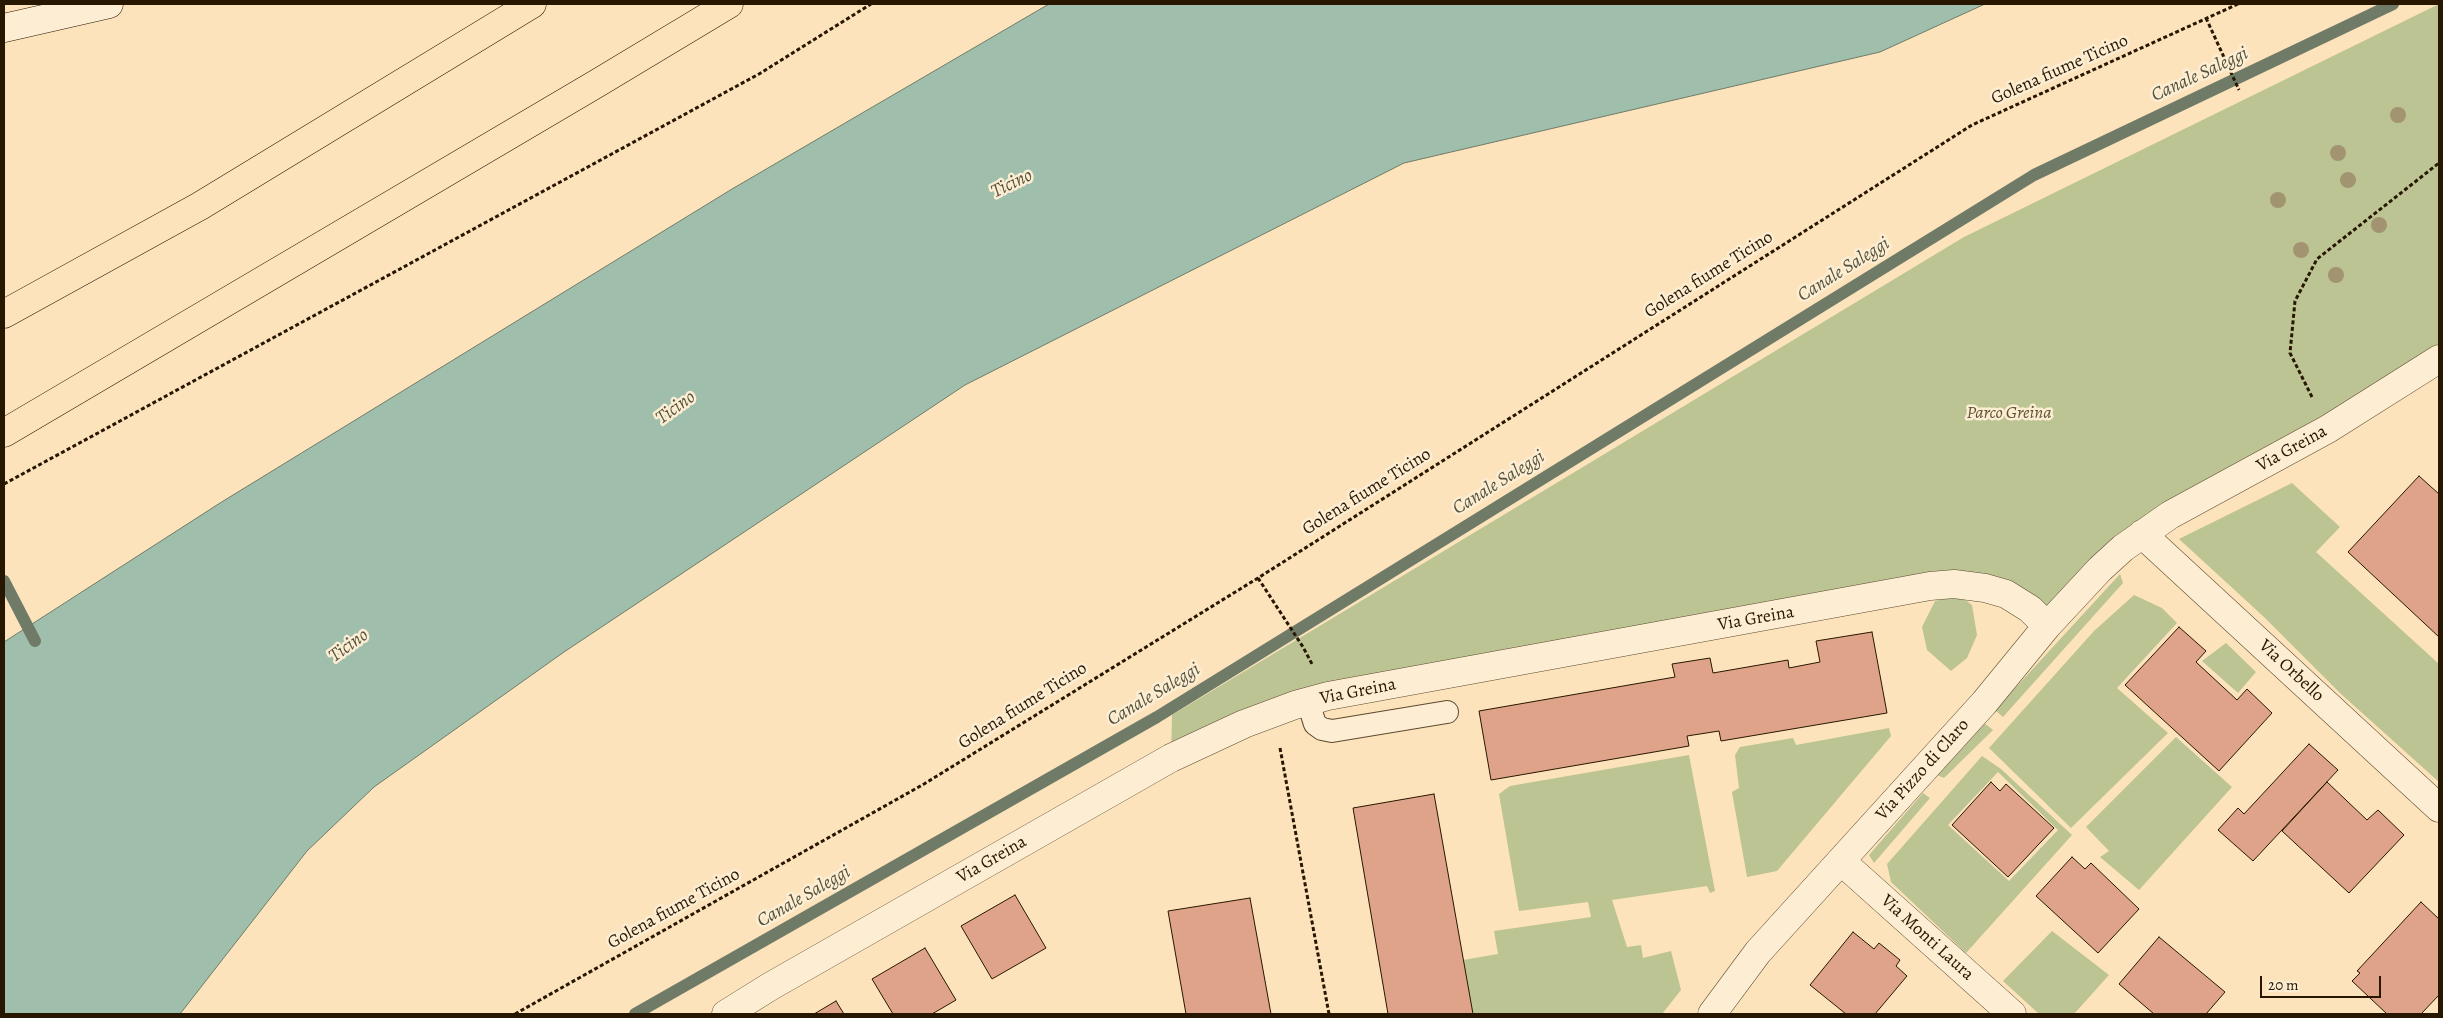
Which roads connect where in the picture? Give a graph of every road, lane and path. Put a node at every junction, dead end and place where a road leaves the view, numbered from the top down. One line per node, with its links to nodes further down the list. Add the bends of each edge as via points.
1 (109, 4): 7 (street)
2 (532, 4): 10 (highway, via 200,206)
3 (729, 4): 13 (highway)
4 (871, 4): 14 (path, via 759,74)
5 (2238, 4): 6 (path, Golena fiume Ticino)
6 (2206, 18): 8 (path); 16 (path, Golena fiume Ticino, via 1972,125)
7 (4, 28)
8 (2239, 90)
9 (2439, 163): 12 (path, via 2317,259 2295,302 2290,353)
10 (4, 314)
11 (2439, 359): 12 (street, Via Greina)
12 (2328, 429): 15 (street, Via Greina, via 2170,515)
13 (4, 432)
14 (4, 484)
15 (2142, 534): 17 (street, Via Pizzo di Claro, via 2100,569); 22 (street, Via Orbello)
16 (1258, 578): 18 (path); 24 (path, Golena fiume Ticino, via 924,784)
17 (2048, 626): 19 (street, Via Greina, via 2030,609 2006,594 1954,584 1930,586); 23 (street, Via Pizzo di Claro, via 1984,703)
18 (1304, 647)
19 (1308, 702): 20 (lane, via 1315,724 1332,731); 21 (street, Via Greina)
20 (1447, 712)
21 (1273, 713): 25 (street, Via Greina, via 1171,758); 26 (path)
22 (2439, 808)
23 (1841, 861): 27 (street, Via Pizzo di Claro, via 1758,952); 28 (street, Via Monti Laura)
24 (515, 1014)
25 (726, 1014)
26 (1329, 1014)
27 (1712, 1014)
28 (2012, 1014)

